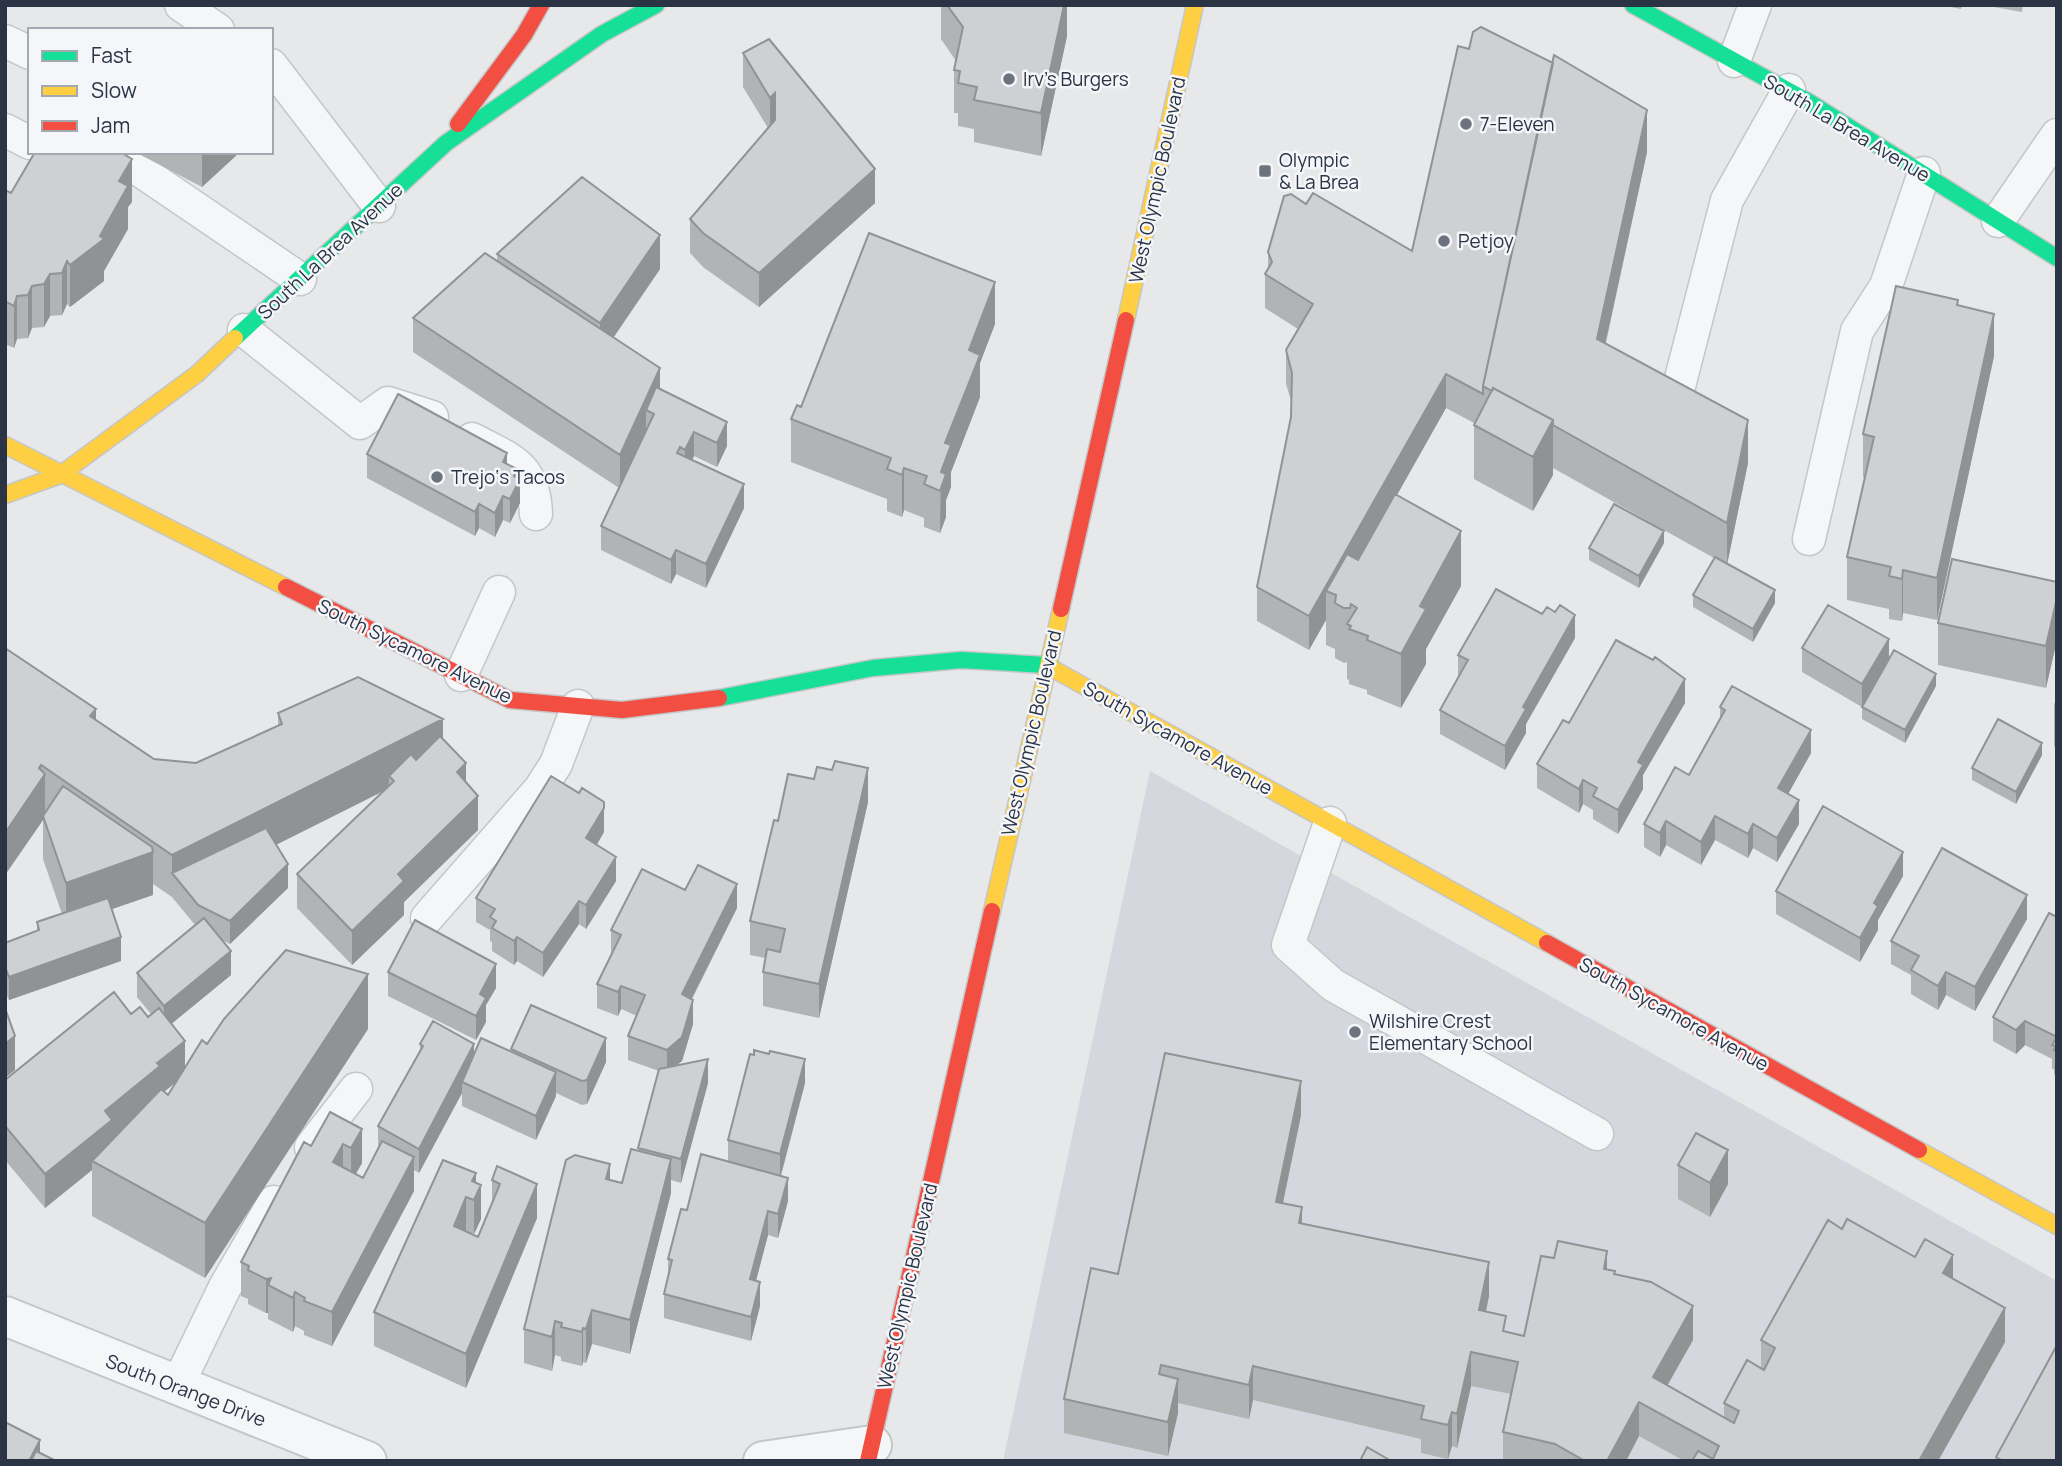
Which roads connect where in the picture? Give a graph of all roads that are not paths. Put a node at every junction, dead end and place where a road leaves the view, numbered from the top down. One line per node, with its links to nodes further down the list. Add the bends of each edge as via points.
1 (181, 5): 7 (lane)
2 (541, 5): 16 (main road)
3 (656, 5): 16 (main road, South La Brea Avenue, via 602,34)
4 (1195, 5): 31 (main road, West Olympic Boulevard, via 1116,371)
5 (1633, 5): 10 (main road, South La Brea Avenue)
6 (1755, 5): 10 (lane)
7 (215, 28)
8 (5, 41): 9 (lane)
9 (28, 52)
10 (1734, 61): 12 (main road, South La Brea Avenue)
11 (273, 68): 19 (lane)
12 (1789, 90): 18 (main road, South La Brea Avenue); 24 (lane, via 1727,200)
13 (5, 130): 15 (lane)
14 (2057, 135): 20 (lane)
15 (28, 142)
16 (446, 143): 19 (main road, South La Brea Avenue)
17 (116, 154): 22 (lane)
18 (1924, 173): 20 (main road, South La Brea Avenue); 29 (lane, via 1886,286 1857,331)
19 (379, 206): 22 (main road, South La Brea Avenue)
20 (1998, 221): 21 (main road, South La Brea Avenue)
21 (2057, 258)
22 (300, 279): 23 (main road, South La Brea Avenue)
23 (244, 330): 26 (main road, South La Brea Avenue, via 197,374); 28 (lane, via 360,424 388,403 431,417 522,466 535,489)
24 (1677, 394)
25 (5, 445): 26 (main road, South Sycamore Avenue)
26 (60, 475): 27 (main road, South La Brea Avenue); 32 (main road, South Sycamore Avenue)
27 (5, 495)
28 (536, 514)
29 (1809, 539)
30 (499, 592): 32 (lane)
31 (1046, 665): 33 (main road, South Sycamore Avenue, via 961,660 873,668 726,697 622,710); 34 (main road, South Sycamore Avenue); 41 (main road, West Olympic Boulevard)
32 (461, 676): 33 (main road, South Sycamore Avenue, via 510,700)
33 (578, 706): 35 (lane, via 556,764 540,789)
34 (1330, 823): 37 (lane, via 1288,945 1333,985); 38 (main road, South Sycamore Avenue)
35 (427, 918)
36 (356, 1089): 40 (lane, via 290,1174 225,1287)
37 (1597, 1134)
38 (2057, 1226)
39 (5, 1316): 40 (street, South Orange Drive)
40 (177, 1386): 42 (street, South Orange Drive)
41 (870, 1453): 43 (street)
42 (367, 1461)
43 (763, 1461)

